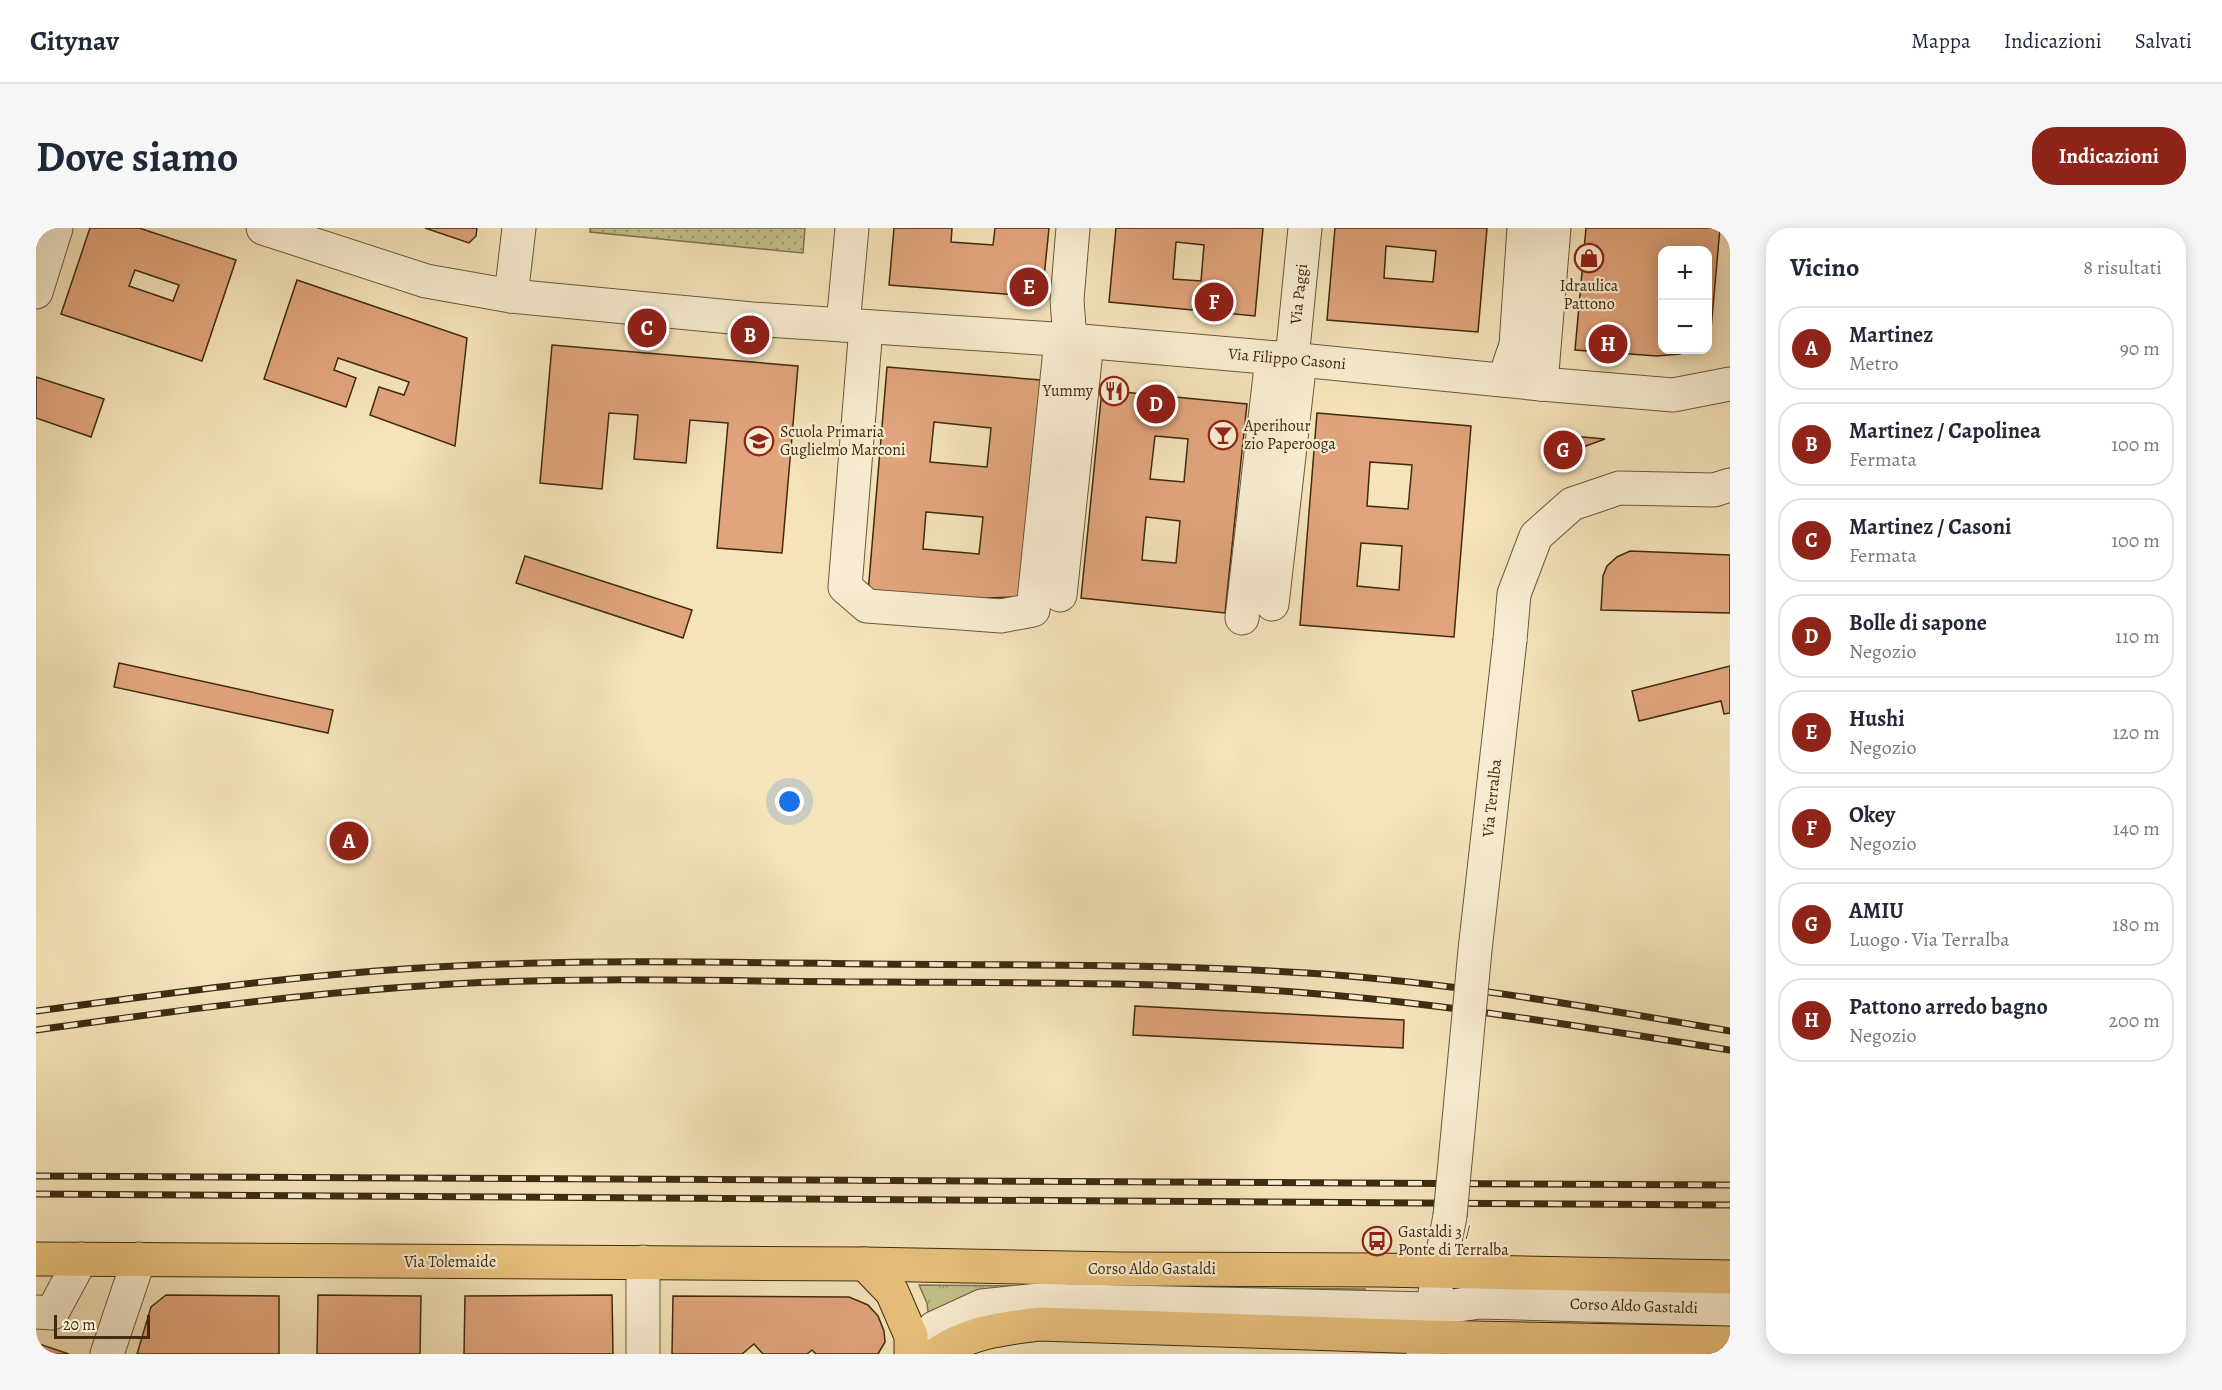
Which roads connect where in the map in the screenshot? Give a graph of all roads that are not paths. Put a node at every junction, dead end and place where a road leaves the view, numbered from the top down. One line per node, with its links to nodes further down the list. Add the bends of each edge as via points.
1 (56, 228): 9 (street)
2 (263, 228): 10 (street, Via Filippo Casoni, via 426,281)
3 (519, 228): 10 (street)
4 (852, 228): 11 (street)
5 (1073, 228): 12 (street, via 1067,300)
6 (1305, 228): 13 (street, Via Paggi)
7 (1524, 228): 14 (street, via 1516,345)
8 (1554, 228): 15 (street)
9 (36, 292)
10 (511, 296): 11 (street, Via Filippo Casoni)
11 (855, 326): 12 (street, Via Filippo Casoni); 12 (street, via 846,587 867,606 1000,616 1033,610)
12 (1073, 341): 13 (street, Via Filippo Casoni); 18 (street)
13 (1288, 359): 14 (street, Via Filippo Casoni); 19 (street); 20 (street)
14 (1504, 380): 15 (street, Via Filippo Casoni)
15 (1541, 384): 16 (street, Via Filippo Casoni, via 1673,394)
16 (1730, 384)
17 (1730, 485): 26 (street, Via Terralba, bridge, via 1714,490 1619,488 1572,504 1536,536 1514,594 1450,1216)
18 (1060, 595)
19 (1272, 604)
20 (1242, 618)
21 (36, 1259): 22 (main road, Via Tolemaide)
22 (81, 1259): 23 (main road, Via Tolemaide); 29 (street, via 52,1313)
23 (139, 1259): 24 (main road, Via Tolemaide); 32 (street)
24 (643, 1262): 25 (main road, Via Tolemaide); 33 (street)
25 (865, 1264): 26 (main road, Corso Aldo Gastaldi); 34 (main road, via 892,1292 911,1336)
26 (1439, 1271): 27 (main road, Corso Aldo Gastaldi); 30 (street)
27 (1730, 1277)
28 (1730, 1309): 30 (street, Corso Aldo Gastaldi, via 1480,1302)
29 (36, 1312)
30 (1426, 1333): 31 (main road, Corso Aldo Gastaldi); 35 (street, Corso Aldo Gastaldi, via 1039,1300 982,1306 934,1328); 36 (main road, Corso Aldo Gastaldi, via 1039,1324 986,1331)
31 (1730, 1343)
32 (107, 1354)
33 (643, 1354)
34 (911, 1354)
35 (920, 1354)
36 (937, 1354)

